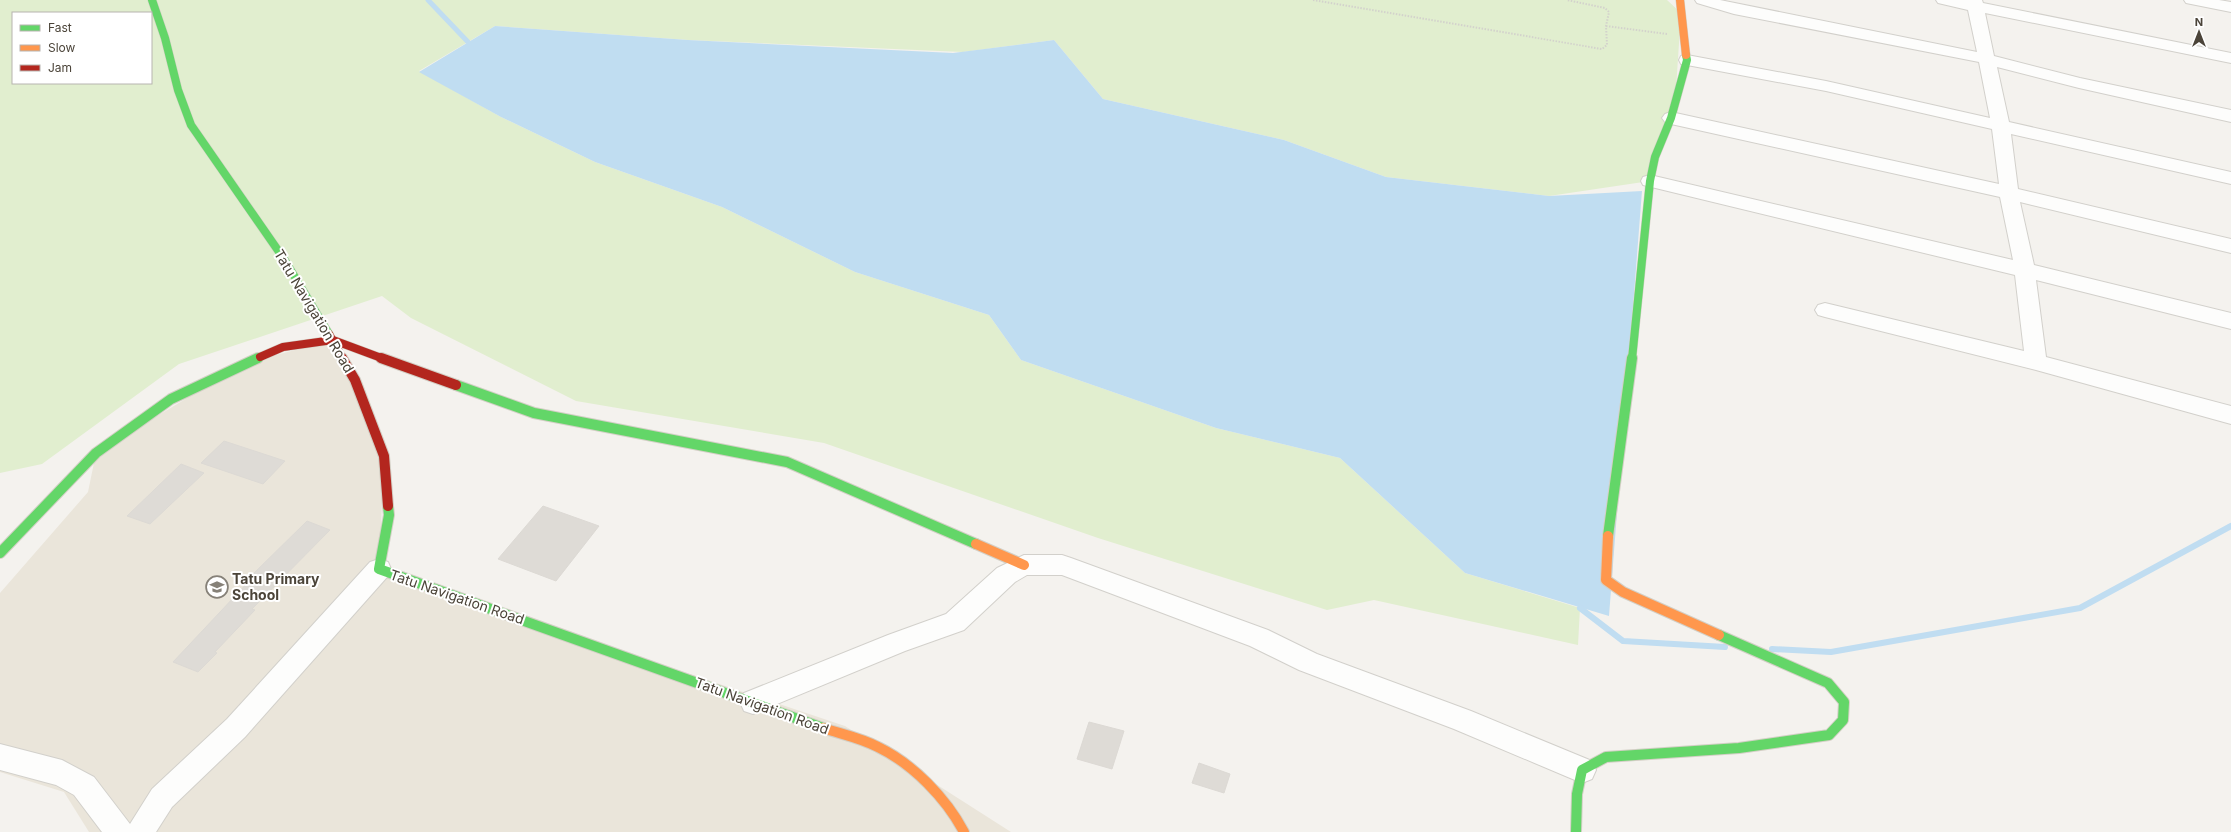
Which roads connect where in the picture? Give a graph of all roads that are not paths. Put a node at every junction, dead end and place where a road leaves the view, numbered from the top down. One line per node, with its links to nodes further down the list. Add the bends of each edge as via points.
1 (152, 0): 21 (street, Tatu Navigation Road, via 191,125 284,259)
2 (1680, 0): 10 (street)
3 (1702, 0): 9 (street, via 1734,10)
4 (1944, 0): 6 (street)
5 (2192, 0): 7 (street)
6 (1974, 3): 8 (street); 9 (street)
7 (2231, 7)
8 (2231, 58)
9 (1987, 59): 11 (street, via 2079,83); 13 (street)
10 (1687, 60): 12 (street); 13 (street, via 1788,78)
11 (2231, 116)
12 (1672, 118): 15 (street, via 1655,157); 16 (street)
13 (2002, 126): 14 (street); 16 (street)
14 (2231, 178)
15 (1650, 181): 18 (street); 29 (street, via 1634,342 1608,538 1606,580 1622,592 1828,683 1844,702 1843,720 1829,735 1739,748 1606,757)
16 (2009, 193): 17 (street); 18 (street)
17 (2231, 246)
18 (2025, 271): 20 (street); 22 (street)
19 (1825, 310): 22 (street)
20 (2231, 321)
21 (333, 340): 24 (street, via 283,347 171,399 96,452); 25 (street, via 534,414 787,462); 26 (street, Tatu Navigation Road, via 355,380 384,456 389,515)
22 (2036, 362): 23 (street)
23 (2231, 415)
24 (0, 553)
25 (1024, 565): 27 (street, via 1006,575 955,622); 29 (street, via 1062,565 1259,638 1308,662 1462,720)
26 (378, 570): 27 (street, Tatu Navigation Road); 32 (street, via 236,728 162,798)
27 (753, 702): 30 (street, Tatu Navigation Road, via 883,749 939,795)
28 (0, 757): 31 (street, via 62,773 84,786)
29 (1582, 770): 33 (street, via 1577,794)
30 (967, 830)
31 (119, 832)
32 (140, 832)
33 (1576, 832)

